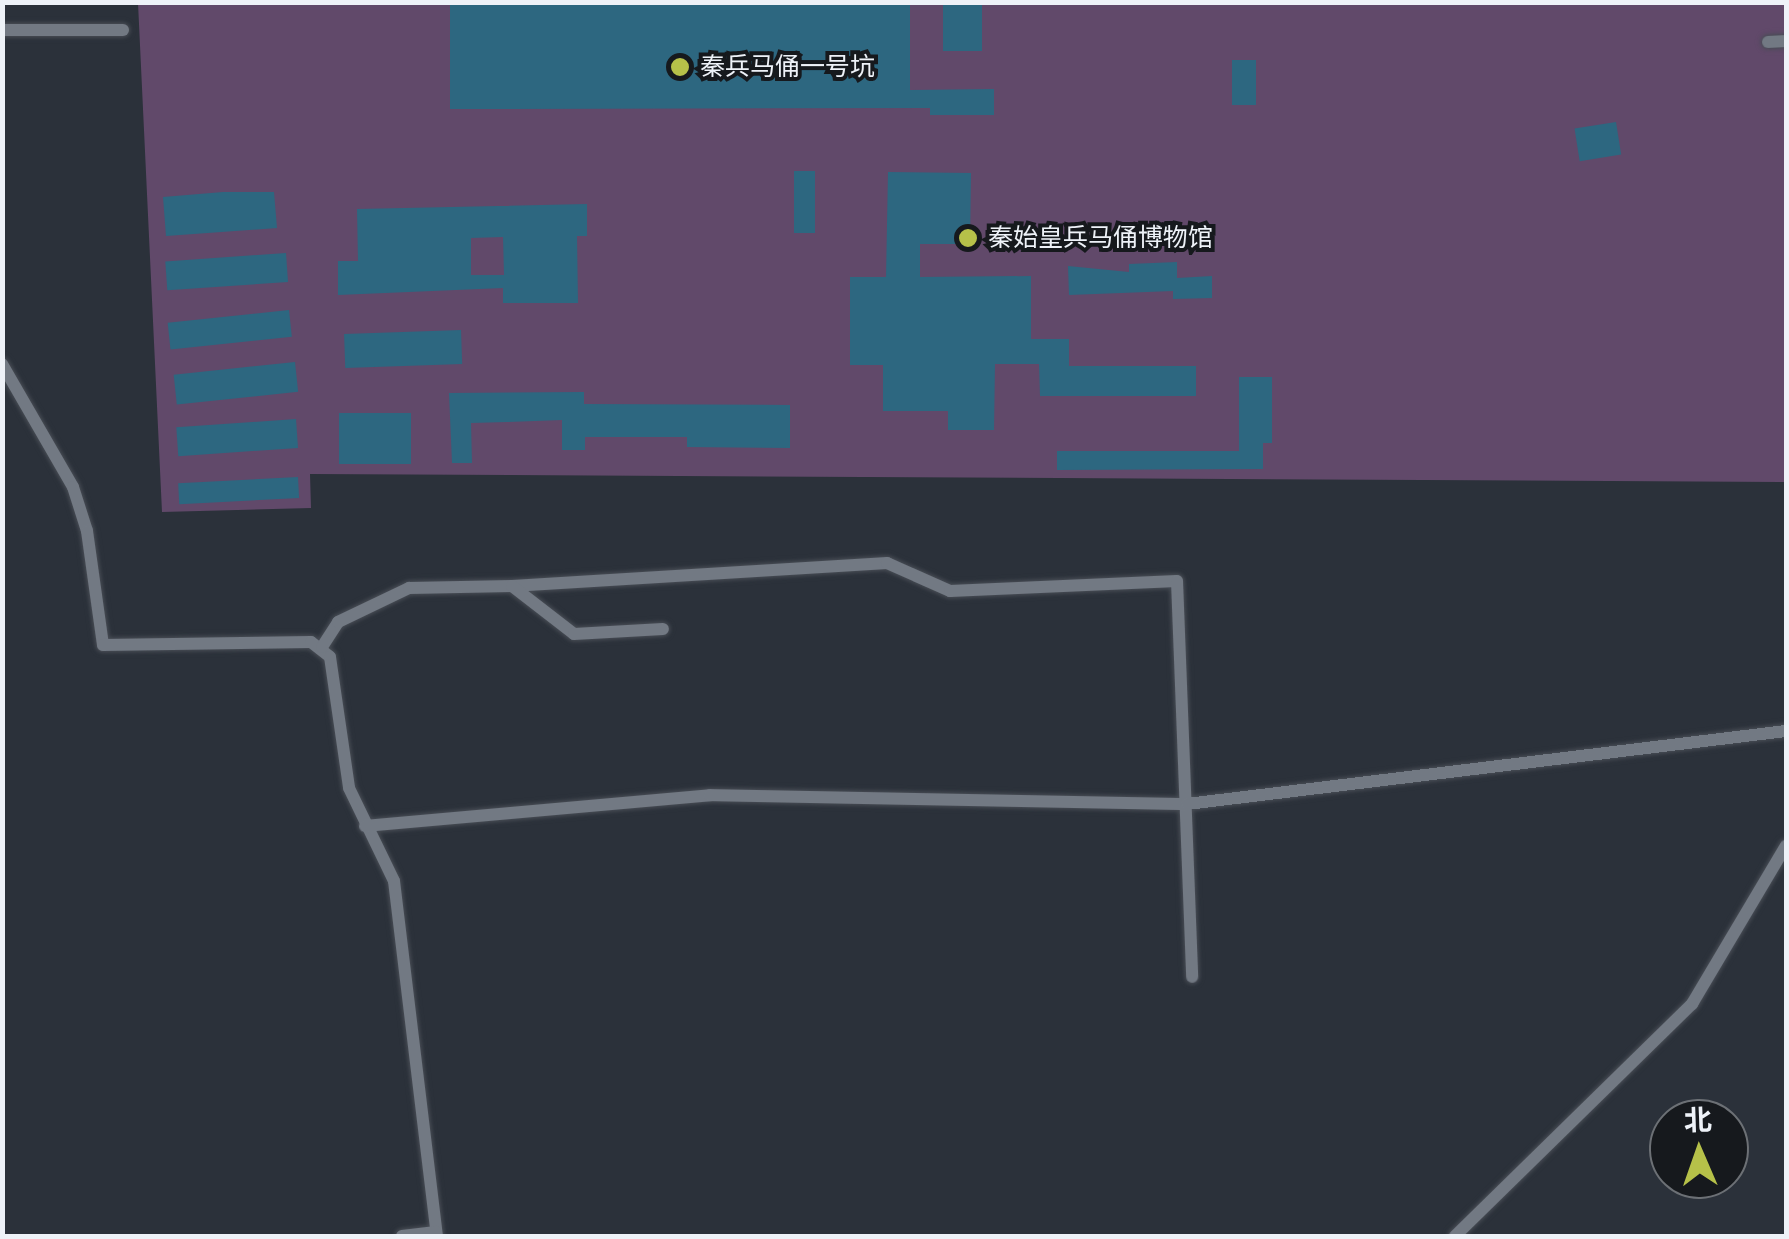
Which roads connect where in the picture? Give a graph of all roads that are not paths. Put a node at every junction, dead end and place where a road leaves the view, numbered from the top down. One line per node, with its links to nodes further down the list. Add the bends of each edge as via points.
1 (2, 30): 2 (street)
2 (123, 30)
3 (1786, 41): 4 (street)
4 (1768, 42)
5 (3, 366): 8 (street, via 72,487 87,530 103,644)
6 (512, 586): 7 (street, via 574,634); 8 (street, via 409,588 338,622); 10 (street, via 887,563 950,591 1177,581)
7 (663, 629)
8 (322, 647): 11 (street, via 330,657 349,788)
9 (1786, 730): 10 (street)
10 (1187, 804): 11 (street, via 710,795); 13 (street)
11 (365, 826): 14 (street, via 394,881)
12 (1786, 846): 16 (street, via 1692,1004)
13 (1192, 977)
14 (437, 1234): 15 (street)
15 (402, 1236)
16 (1455, 1236)

